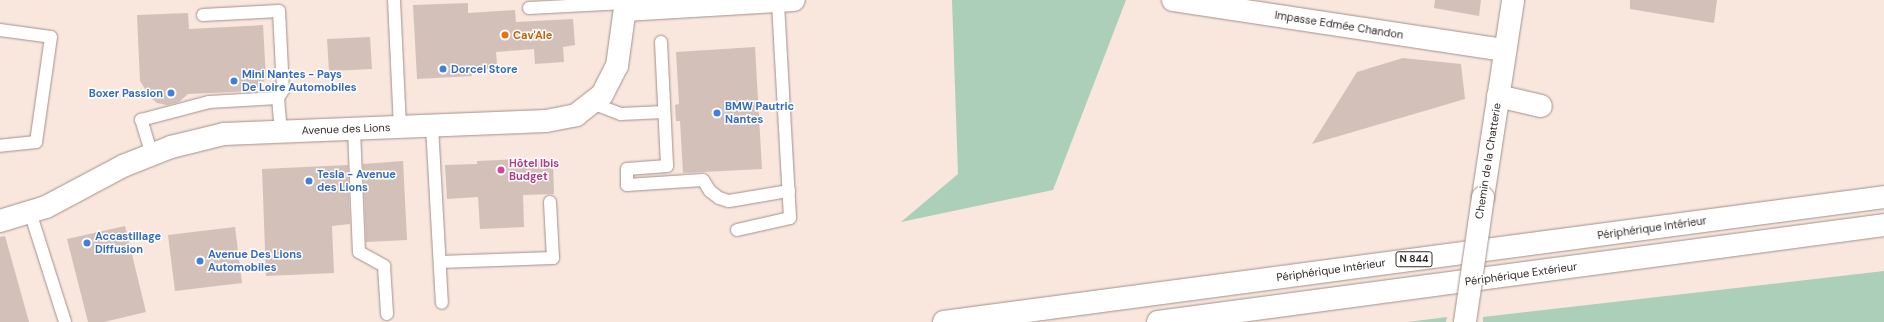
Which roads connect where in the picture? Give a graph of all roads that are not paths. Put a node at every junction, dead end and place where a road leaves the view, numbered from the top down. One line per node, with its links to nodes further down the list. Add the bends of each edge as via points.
1 (394, 0): 17 (lane)
2 (786, 0): 5 (main road); 22 (lane)
3 (1173, 0): 10 (main road, Impasse Edmée Chandon)
4 (1513, 0): 10 (main road, Chemin de la Chatterie)
5 (626, 4): 6 (lane); 13 (main road, Avenue des Lions, via 617,66 602,95)
6 (529, 8)
7 (203, 15): 12 (lane, via 279,11 283,90)
8 (0, 30): 20 (lane, via 51,37 36,142)
9 (661, 42): 15 (lane)
10 (1505, 50): 11 (main road, Chemin de la Chatterie)
11 (1498, 96): 14 (main road); 35 (main road, Chemin de la Chatterie, bridge)
12 (278, 98): 19 (lane); 21 (lane, via 209,102 141,120)
13 (592, 103): 15 (lane, via 621,114); 16 (main road, Avenue des Lions, via 576,115 546,121)
14 (1542, 106)
15 (664, 112): 22 (lane, via 667,166 627,169 627,186 703,180 710,191 719,198 729,201)
16 (432, 126): 17 (main road, Avenue des Lions); 29 (lane)
17 (400, 127): 18 (main road, Avenue des Lions)
18 (354, 129): 19 (main road, Avenue des Lions); 31 (lane, via 359,252 384,266)
19 (281, 132): 21 (main road, Avenue des Lions, via 224,134 171,147)
20 (0, 146)
21 (152, 155): 25 (main road, Avenue des Lions, via 123,166 46,207)
22 (789, 191): 28 (lane, via 790,218)
23 (1884, 197): 33 (main road, Périphérique Intérieur / N 844)
24 (550, 202): 29 (lane, via 553,258)
25 (30, 212): 26 (main road, Avenue des Lions); 32 (lane)
26 (0, 221)
27 (1884, 225): 34 (main road, Périphérique Extérieur)
28 (737, 230)
29 (440, 262): 30 (lane)
30 (442, 303)
31 (388, 314)
32 (65, 322)
33 (944, 322)
34 (1158, 322)
35 (1465, 322)

